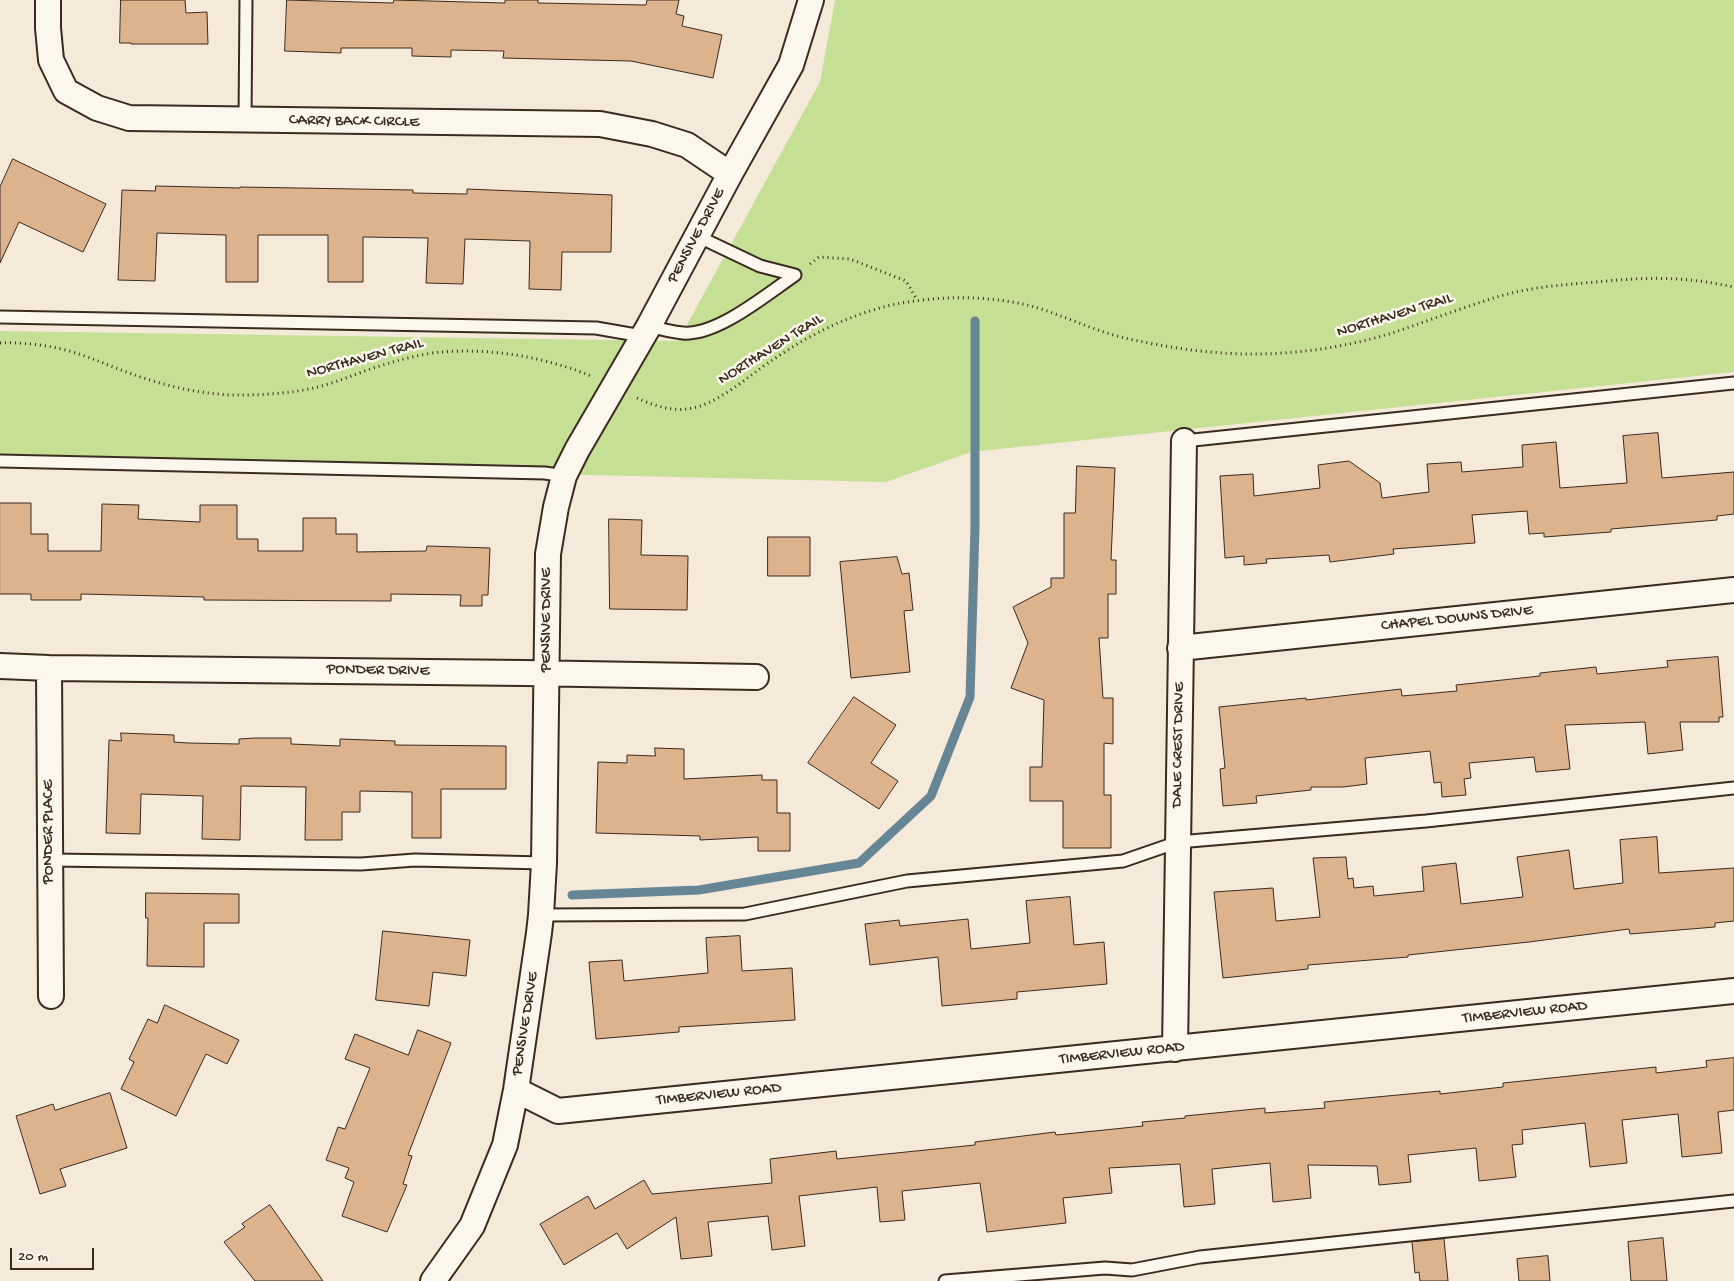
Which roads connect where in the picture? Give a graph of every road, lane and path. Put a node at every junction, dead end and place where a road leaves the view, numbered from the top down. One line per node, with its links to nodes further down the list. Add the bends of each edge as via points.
1 (48, 0): 4 (street, CARRY BACK CIRCLE, via 52,60 66,91 97,108 129,118)
2 (246, 0): 4 (lane)
3 (810, 0): 5 (street, PENSIVE DRIVE, via 792,65)
4 (245, 120): 5 (street, CARRY BACK CIRCLE, via 600,124 687,145)
5 (730, 174): 6 (street, PENSIVE DRIVE)
6 (697, 236): 7 (lane, via 760,266); 11 (street, PENSIVE DRIVE)
7 (795, 275): 9 (path, via 818,257 850,258 906,281); 11 (lane, via 707,330 684,333)
8 (1734, 286): 9 (path, NORTHAVEN TRAIL, via 1675,278 1541,286 1345,345 1262,354 1218,352 1123,338 1029,306 998,300)
9 (917, 300): 14 (path, NORTHAVEN TRAIL, via 841,321 772,360 722,396 689,409 652,404)
10 (0, 317): 11 (lane)
11 (646, 331): 14 (street, PENSIVE DRIVE)
12 (0, 343): 14 (path, NORTHAVEN TRAIL, via 51,347 81,354 132,375 170,386 237,395 276,394 321,386 384,364 442,352 523,356 582,373)
13 (1734, 383): 15 (lane)
14 (614, 387): 17 (street, PENSIVE DRIVE)
15 (1184, 441): 19 (street, DALE CREST DRIVE)
16 (0, 461): 17 (lane)
17 (564, 476): 22 (street, PENSIVE DRIVE, via 548,554)
18 (1734, 590): 19 (street, CHAPEL DOWNS DRIVE)
19 (1180, 648): 25 (street, DALE CREST DRIVE)
20 (0, 666): 21 (street, PONDER DRIVE)
21 (49, 668): 22 (street, PONDER DRIVE); 26 (street, PONDER PLACE)
22 (548, 673): 23 (street, PONDER DRIVE); 27 (street, PENSIVE DRIVE)
23 (756, 677)
24 (1734, 788): 25 (lane, via 1426,821)
25 (1178, 842): 28 (lane, via 1123,861 907,882 745,914); 31 (street, DALE CREST DRIVE)
26 (50, 860): 27 (lane); 30 (street, PONDER PLACE)
27 (544, 863): 28 (street, PENSIVE DRIVE)
28 (541, 915): 32 (street, PENSIVE DRIVE)
29 (1734, 991): 31 (street, TIMBERVIEW ROAD)
30 (52, 996)
31 (1175, 1049): 32 (street, TIMBERVIEW ROAD, via 558,1111)
32 (516, 1090): 34 (street, PENSIVE DRIVE, via 505,1145 472,1226)
33 (1734, 1201): 35 (lane, via 1200,1257 1132,1270 1105,1268)
34 (433, 1281)
35 (945, 1281)

